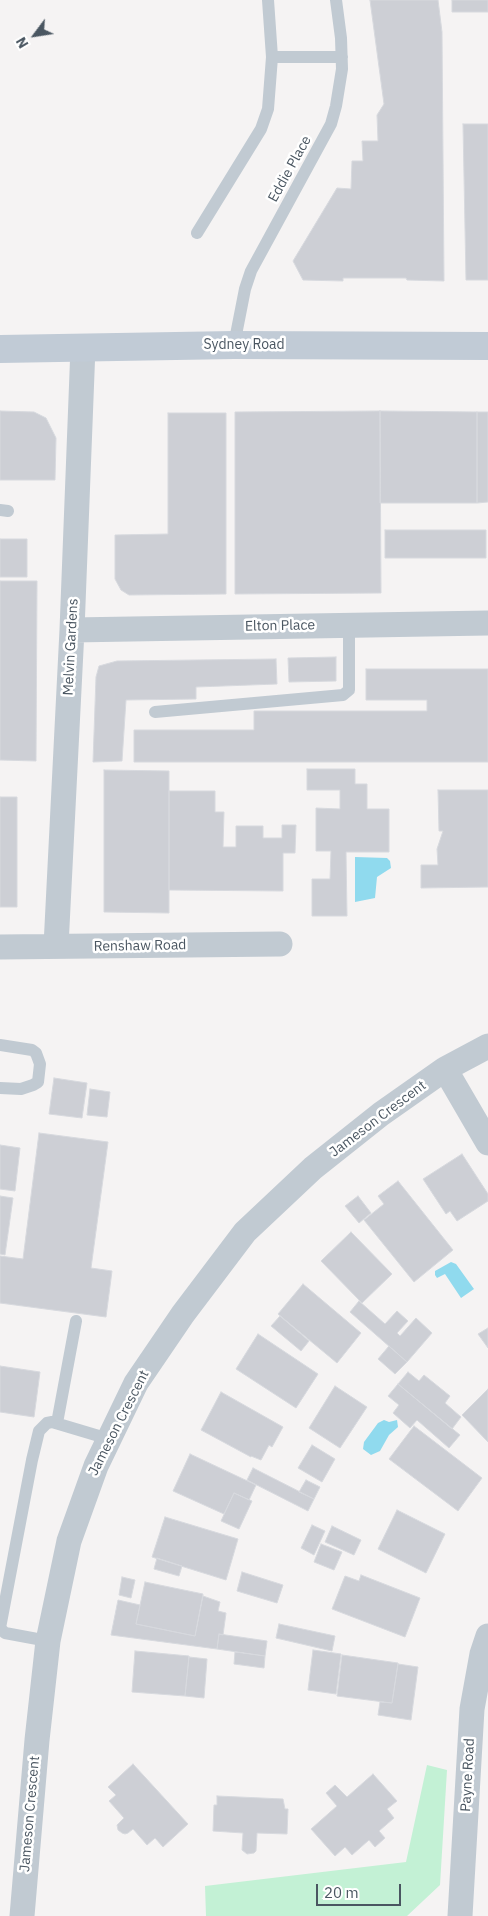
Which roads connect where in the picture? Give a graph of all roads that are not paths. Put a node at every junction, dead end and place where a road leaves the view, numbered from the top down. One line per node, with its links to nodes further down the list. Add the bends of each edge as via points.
1 (268, 0): 4 (lane)
2 (336, 0): 3 (lane, Eddie Place)
3 (342, 56): 4 (lane); 6 (lane, Eddie Place, via 331,124 251,271)
4 (272, 57): 5 (lane, via 268,109 261,129)
5 (197, 233)
6 (234, 345): 7 (main road, Sydney Road); 8 (main road, Sydney Road)
7 (488, 346)
8 (83, 347): 9 (main road, Sydney Road); 12 (street, Melvin Gardens)
9 (0, 349)
10 (488, 623): 11 (street, Elton Place)
11 (349, 625): 12 (street, Elton Place); 13 (lane, via 349,690 343,695)
12 (72, 630): 15 (street, Melvin Gardens)
13 (156, 712)
14 (280, 944): 15 (street, Renshaw Road)
15 (56, 946): 16 (street, Renshaw Road)
16 (0, 947)
17 (0, 1045): 20 (lane, via 32,1050 40,1064 38,1082 33,1085 21,1089)
18 (488, 1046): 19 (street, Jameson Crescent)
19 (445, 1069): 21 (street); 24 (street, Jameson Crescent, via 313,1168 245,1232 136,1383)
20 (0, 1088)
21 (488, 1143)
22 (76, 1321): 23 (lane)
23 (57, 1423): 24 (lane); 26 (lane, via 47,1423 39,1431 0,1628 5,1633)
24 (109, 1439): 26 (street, Jameson Crescent, via 69,1541)
25 (488, 1636): 28 (street, Payne Road, via 472,1709)
26 (48, 1641): 27 (street, Jameson Crescent)
27 (22, 1916)
28 (460, 1916)

